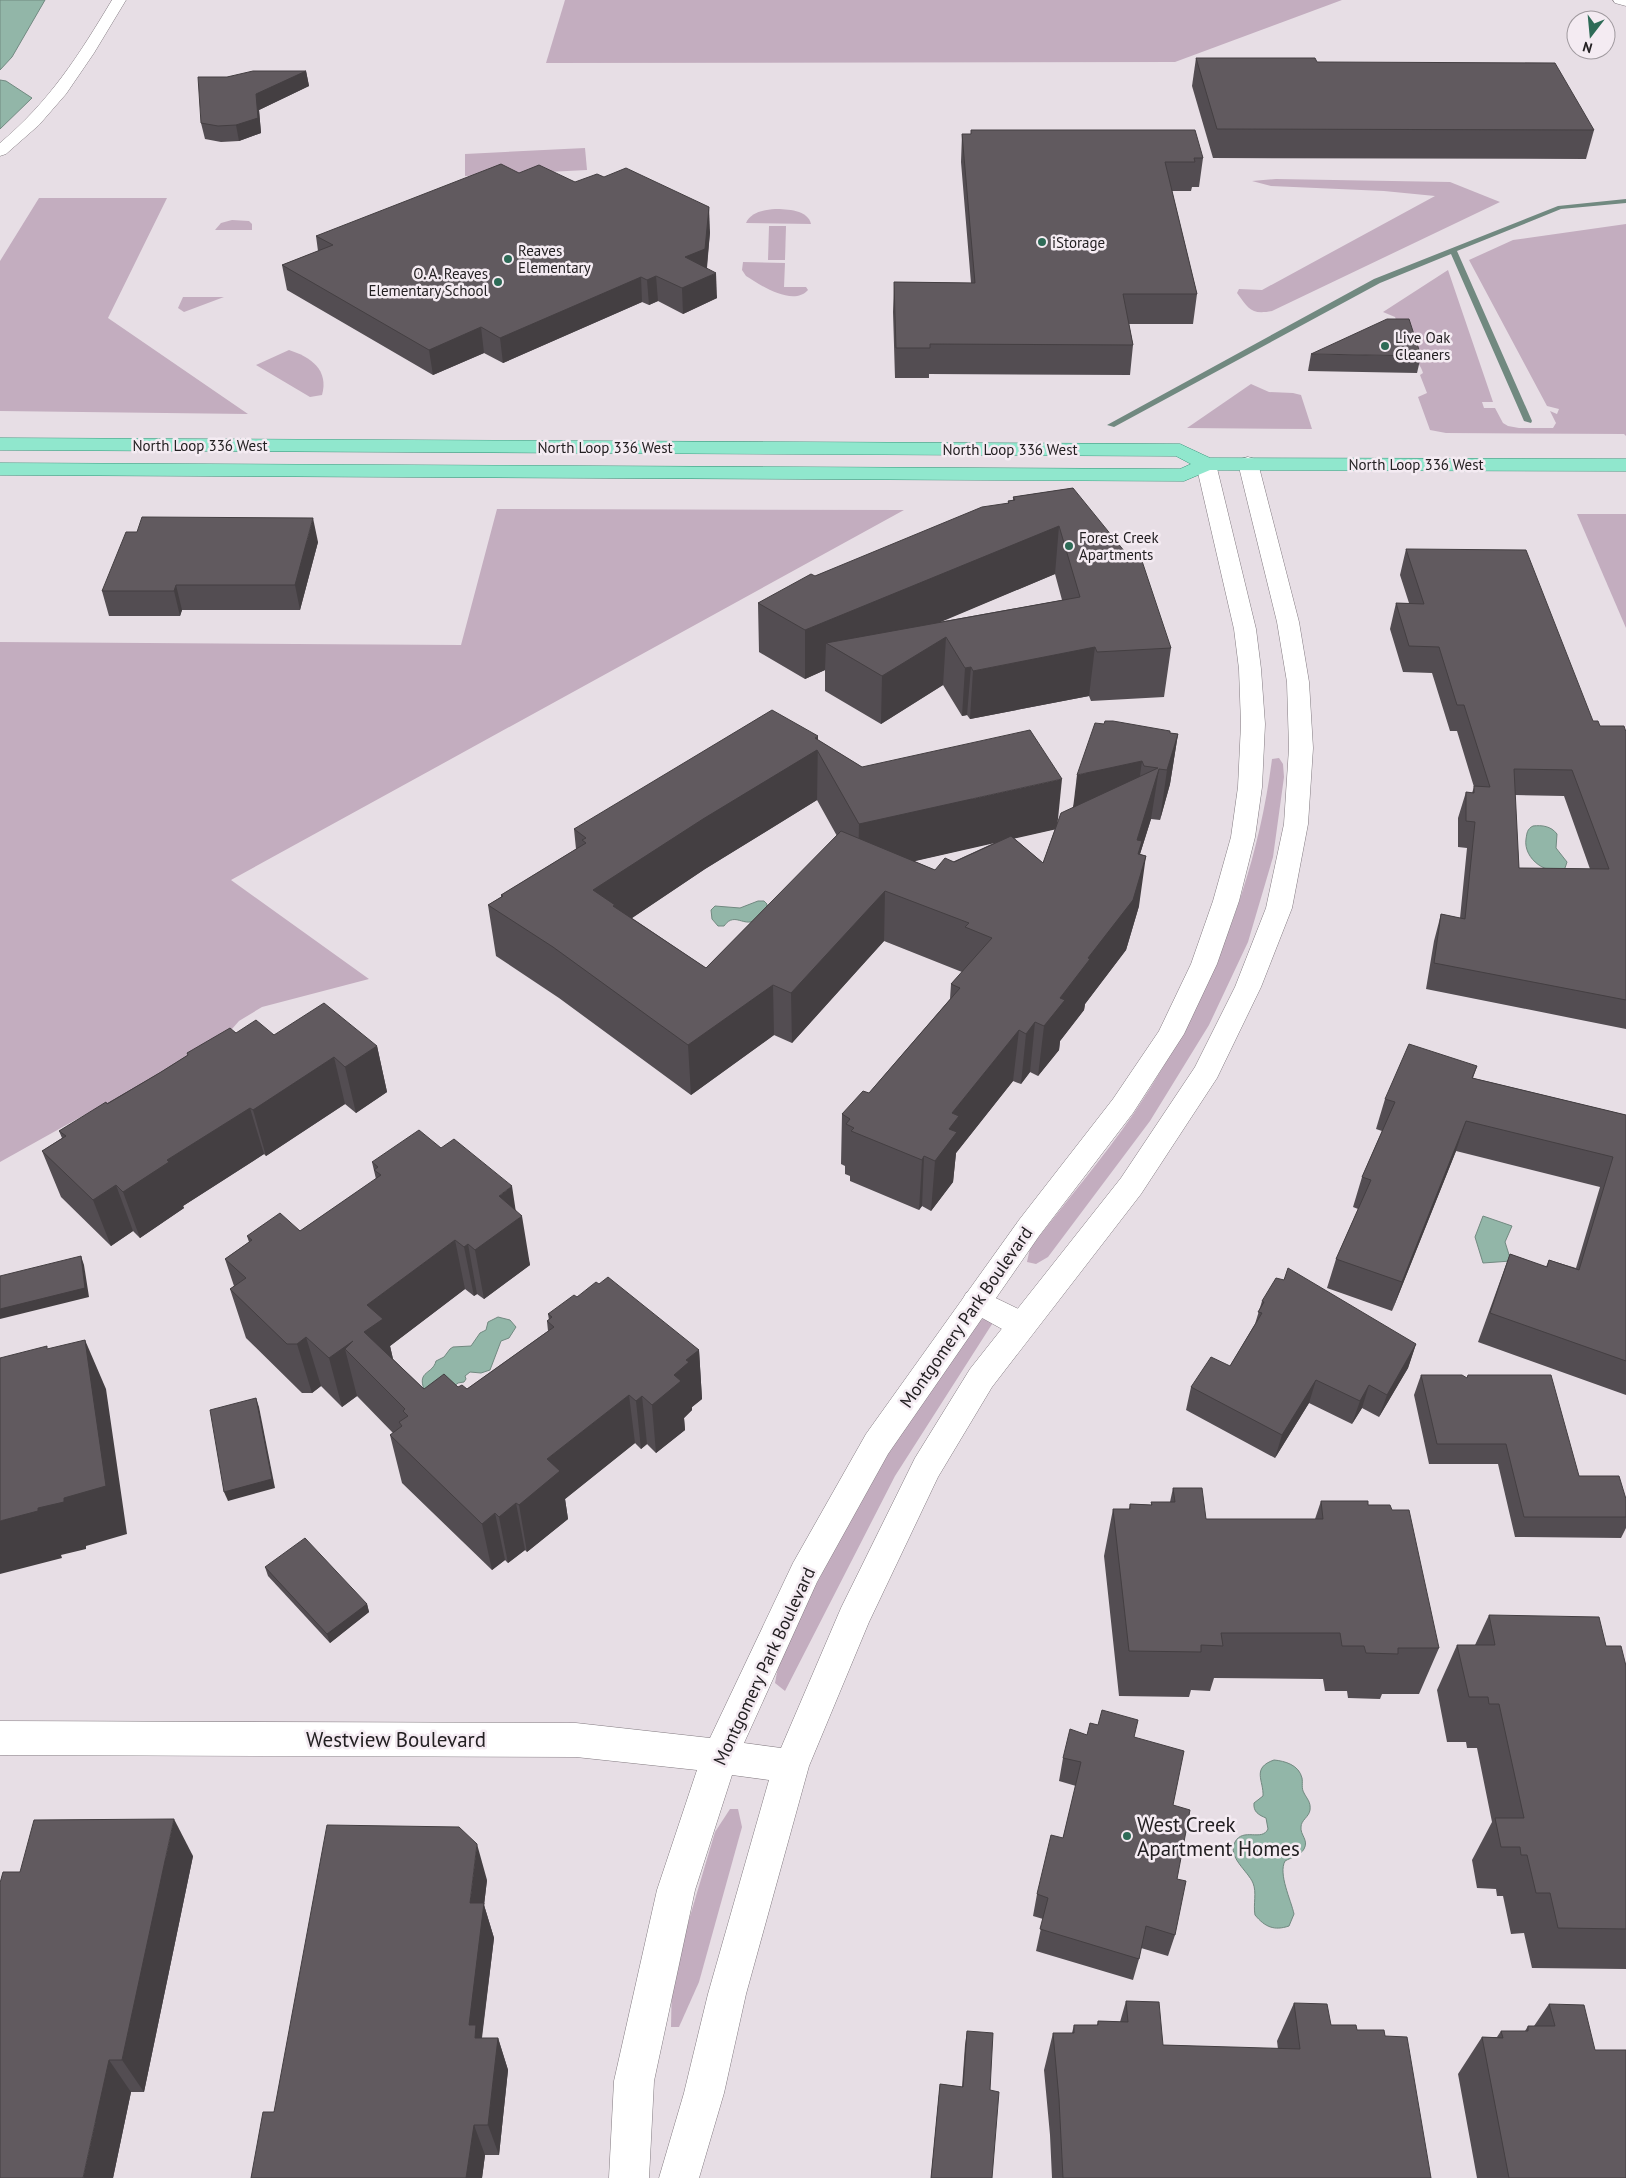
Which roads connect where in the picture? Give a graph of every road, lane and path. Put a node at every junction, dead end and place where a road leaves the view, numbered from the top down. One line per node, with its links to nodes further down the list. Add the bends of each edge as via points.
1 (119, 0): 4 (street, via 51,103)
2 (1620, 0): 3 (street)
3 (1626, 2)
4 (0, 151)
5 (0, 444): 6 (main road, North Loop 336 West)
6 (321, 446): 8 (main road, North Loop 336 West, via 1180,450); 11 (main road)
7 (1248, 463): 8 (main road, North Loop 336 West); 9 (main road, North Loop 336 West); 13 (street, via 1288,622 1298,682 1301,748 1296,824 1278,908 1248,987 1207,1070 1131,1186)
8 (1206, 464): 11 (main road, North Loop 336 West, via 1184,475); 12 (street, Montgomery Park Boulevard, via 1245,629 1253,724 1250,787 1226,901 1204,964 1171,1034 1123,1106)
9 (1626, 465)
10 (0, 469): 11 (main road, North Loop 336 West)
11 (308, 470)
12 (977, 1301): 13 (street); 15 (street, Montgomery Park Boulevard, via 872,1453 805,1573)
13 (1022, 1325): 16 (street, via 981,1378 926,1468 853,1619)
14 (0, 1738): 15 (street, Westview Boulevard, via 576,1740)
15 (720, 1756): 16 (street, Westview Boulevard); 17 (street, Montgomery Park Boulevard, via 676,1890 634,2080)
16 (791, 1766): 18 (street)
17 (629, 2178)
18 (679, 2178)

